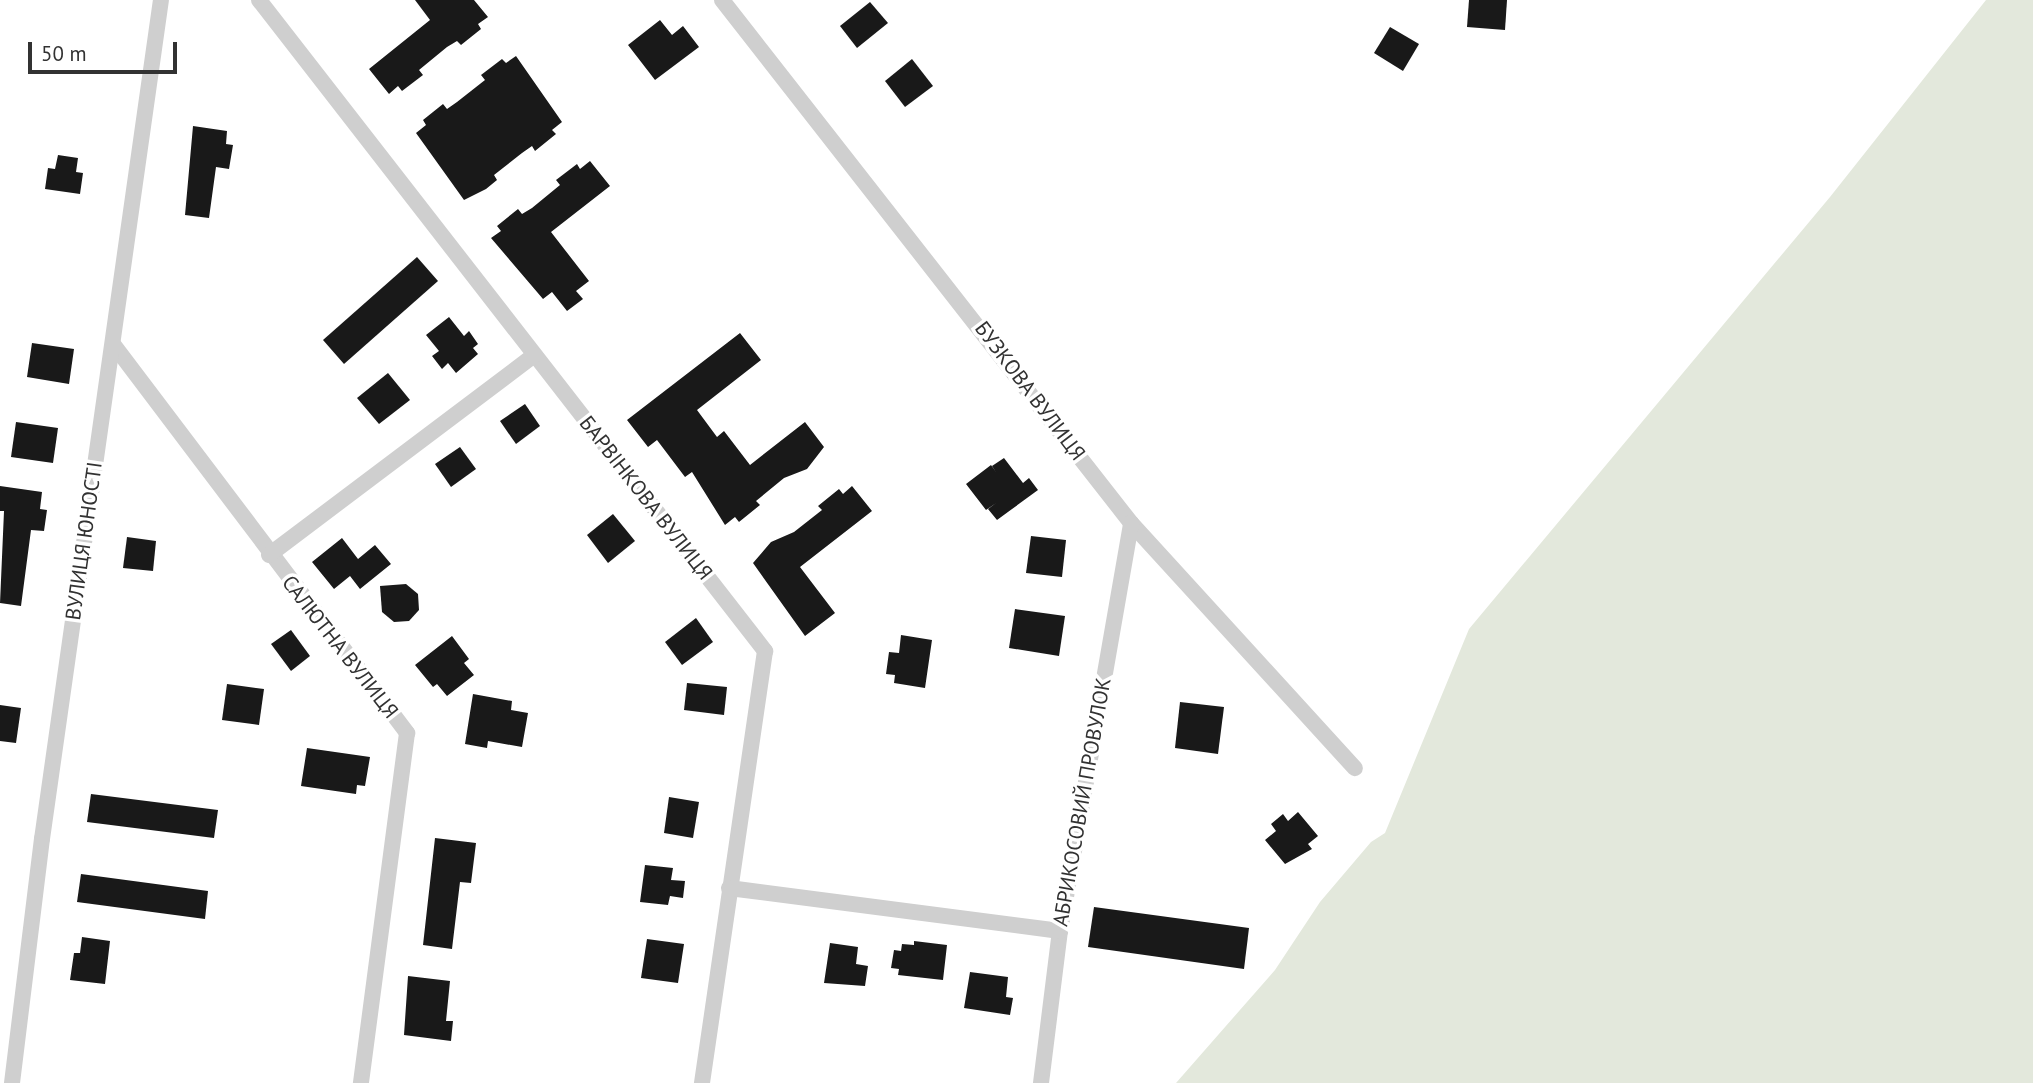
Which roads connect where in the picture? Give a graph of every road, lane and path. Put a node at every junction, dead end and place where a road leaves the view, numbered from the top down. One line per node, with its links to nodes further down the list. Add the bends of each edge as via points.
1 (162, 0): 4 (street, ВУЛИЦЯ ЮНОСТІ)
2 (260, 0): 5 (street, БАРВІНКОВА ВУЛИЦЯ)
3 (722, 0): 6 (street, БУЗКОВА ВУЛИЦЯ)
4 (113, 344): 7 (street, САЛЮТНА ВУЛИЦЯ); 11 (street, ВУЛИЦЯ ЮНОСТІ)
5 (534, 355): 7 (street); 9 (street, БАРВІНКОВА ВУЛИЦЯ, via 765,651)
6 (1130, 523): 8 (street, БУЗКОВА ВУЛИЦЯ); 10 (street, АБРИКОСОВИЙ ПРОВУЛОК)
7 (269, 555): 12 (street, САЛЮТНА ВУЛИЦЯ, via 407,733)
8 (1354, 768)
9 (729, 888): 10 (street); 13 (street, БАРВІНКОВА ВУЛИЦЯ)
10 (1060, 930): 14 (street, АБРИКОСОВИЙ ПРОВУЛОК)
11 (12, 1083)
12 (360, 1083)
13 (702, 1083)
14 (1041, 1083)

